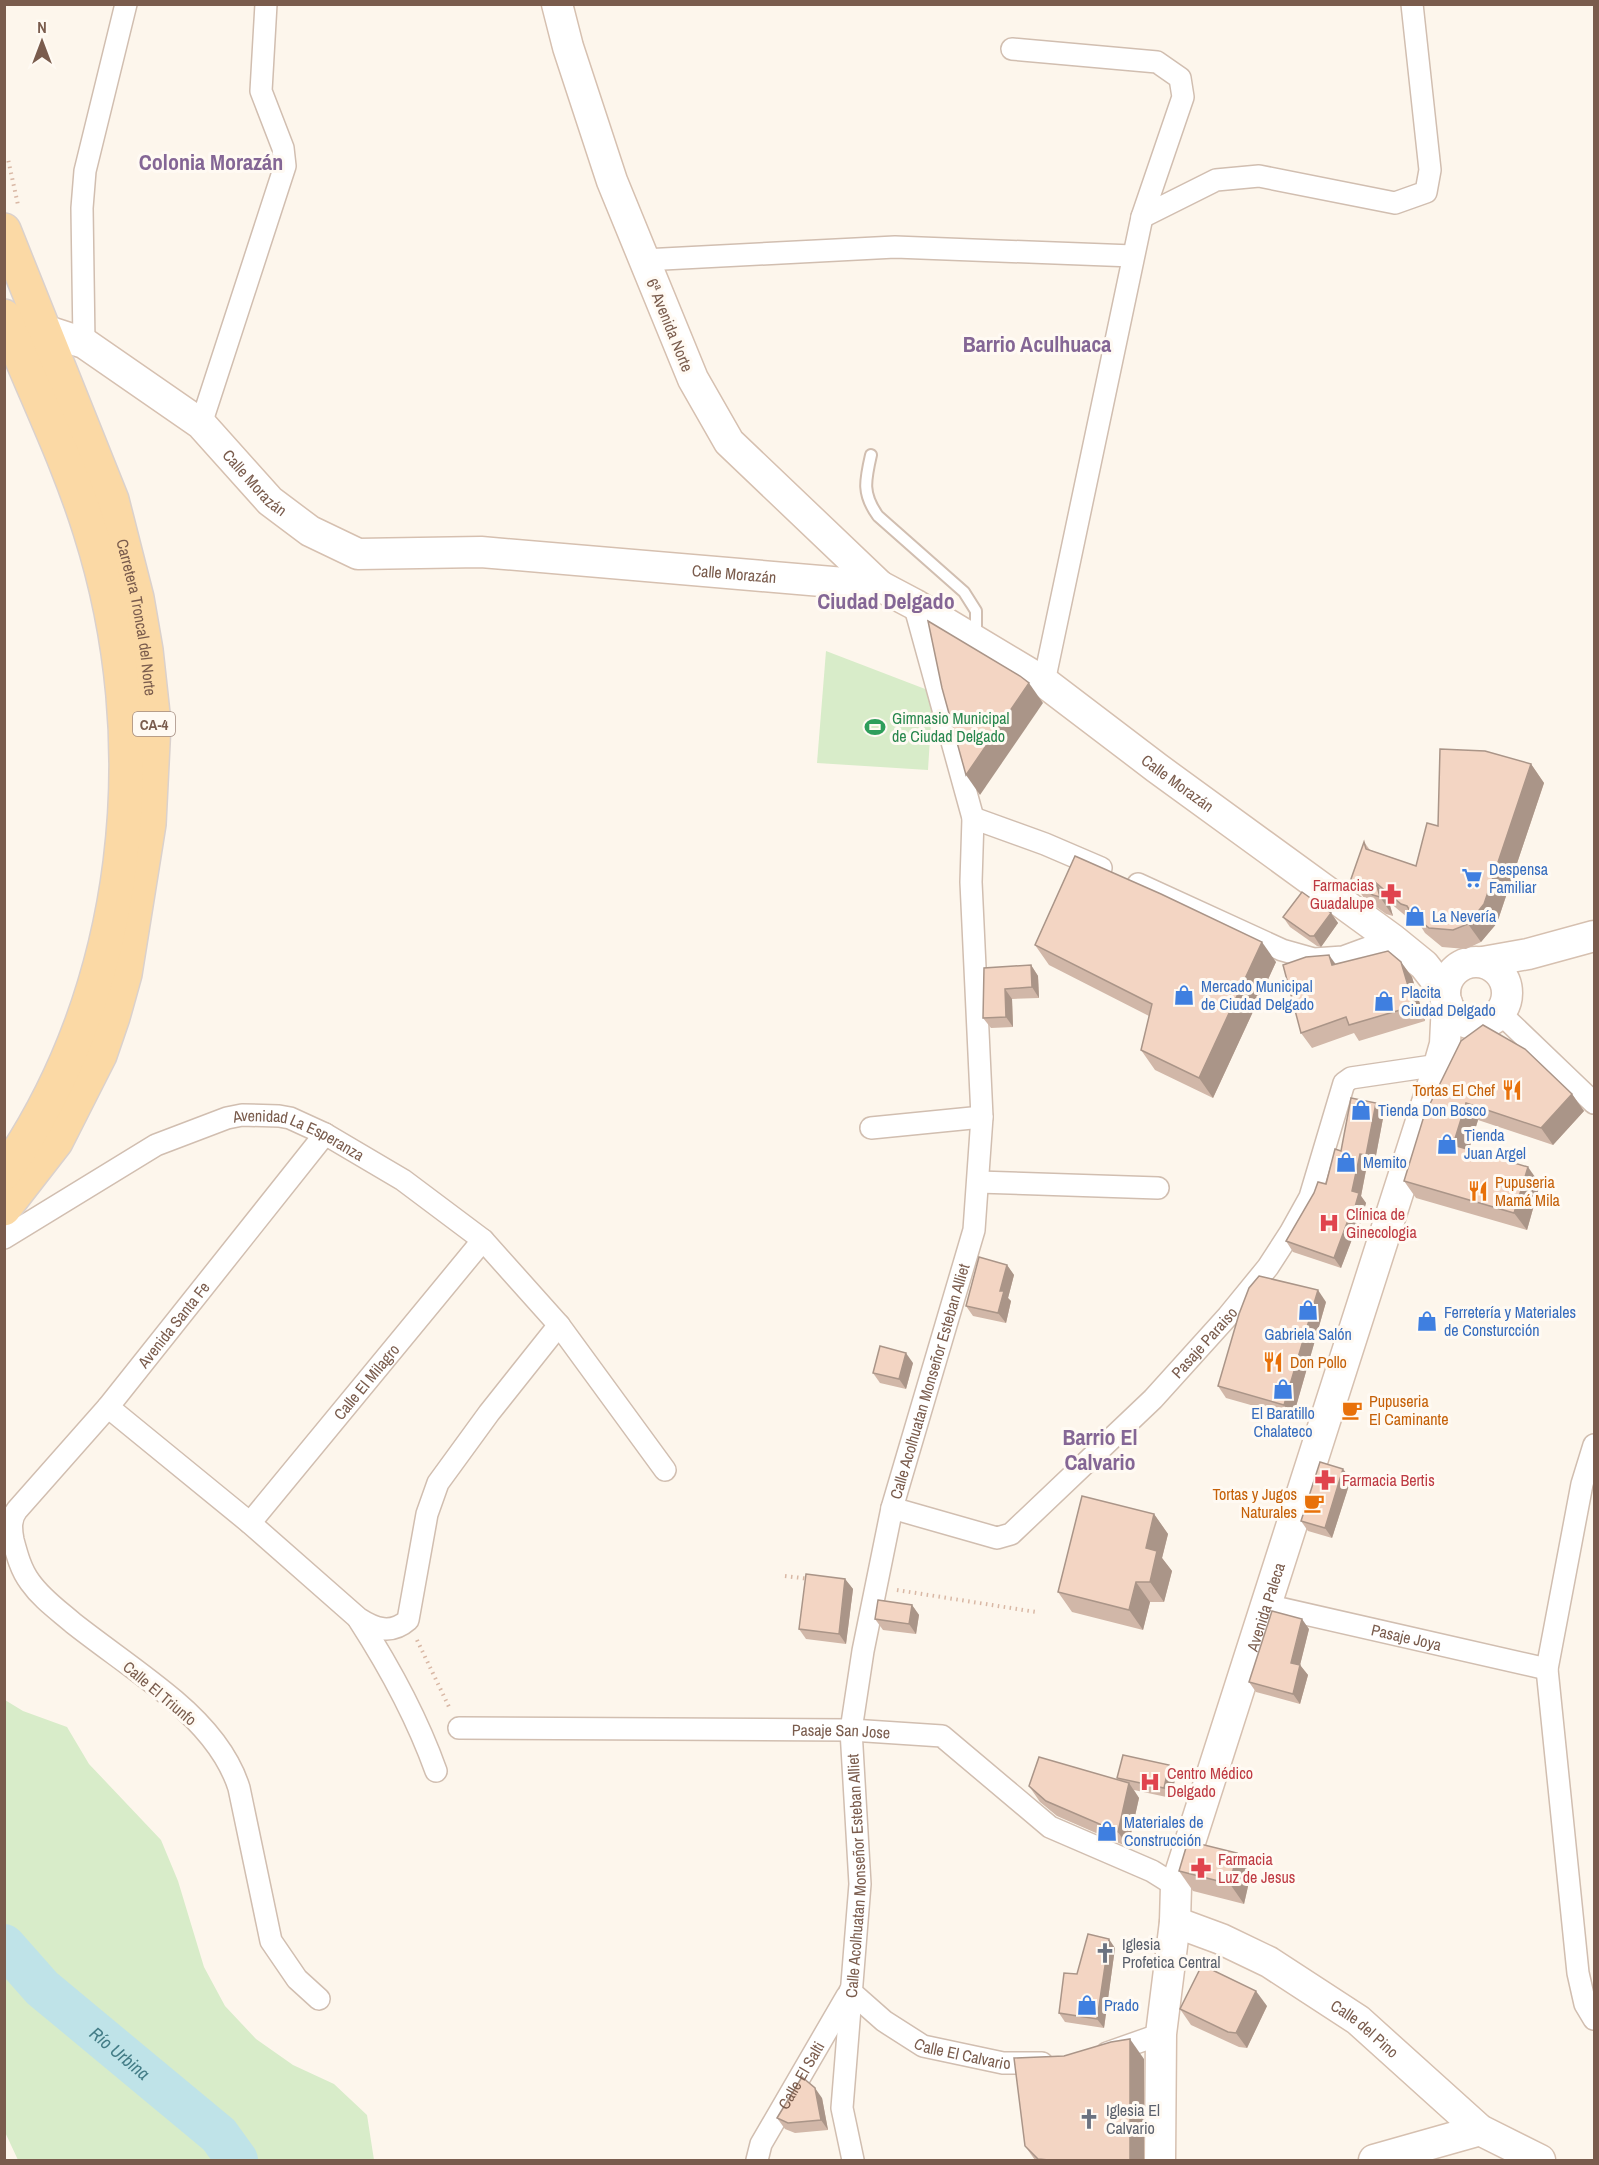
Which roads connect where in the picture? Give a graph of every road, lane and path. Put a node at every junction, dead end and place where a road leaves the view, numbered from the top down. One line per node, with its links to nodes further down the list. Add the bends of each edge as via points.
1 (126, 4): 13 (street, via 85,171)
2 (266, 4): 14 (street, via 261,91 283,148 285,166)
3 (557, 4): 10 (main road, 6ª Avenida Norte, via 612,181)
4 (1412, 4): 7 (street, via 1430,170 1426,192 1395,203 1259,176 1216,180)
5 (1012, 49): 7 (street, via 1156,62 1180,78 1183,97)
6 (4, 160): 8 (path, via 8,159)
7 (1142, 217): 9 (street)
8 (12, 221): 12 (main road, Carretera Troncal del Norte / CA-4)
9 (1133, 256): 10 (street, via 895,247); 19 (street)
10 (644, 260): 16 (main road, 6ª Avenida Norte, via 693,379 729,442)
11 (4, 316): 32 (main road, Carretera Troncal del Norte / CA-4, via 90,531 115,624 126,741 117,877 97,975 55,1086 24,1145)
12 (44, 330): 13 (main road, Calle Morazán); 35 (main road, Carretera Troncal del Norte / CA-4, via 112,500 125,547 146,650 154,735 149,824 125,974 113,1017 100,1055 56,1142)
13 (84, 343): 14 (main road, Calle Morazán)
14 (201, 424): 16 (main road, Calle Morazán, via 270,501 310,531 358,554 481,552)
15 (871, 455): 18 (lane, via 865,484 869,503 878,516 964,592 976,611)
16 (880, 586): 17 (main road, Calle Morazán)
17 (914, 604): 18 (main road, Calle Morazán); 20 (street, Calle Acolhuatan Monseñor Esteban Alliet)
18 (976, 641): 19 (main road, Calle Morazán)
19 (1044, 682): 22 (main road, Calle Morazán)
20 (973, 819): 22 (street, via 1046,844 1282,950 1314,959 1343,957); 29 (street, Calle Acolhuatan Monseñor Esteban Alliet, via 971,882)
21 (1594, 936): 23 (main road, Avenida Paleca)
22 (1392, 939): 24 (main road, Calle Morazán, via 1424,953); 25 (main road, Calle Morazán, via 1424,965)
23 (1558, 947): 24 (main road, Avenida Paleca); 26 (main road, Avenida Paleca, via 1528,964)
24 (1478, 962): 25 (main road, via 1460,966 1452,973); 26 (main road, via 1498,970 1504,979)
25 (1446, 997): 26 (main road, via 1450,1011 1458,1018); 27 (main road, Avenida Paleca, via 1445,1044)
26 (1494, 1010): 27 (main road, Avenida Paleca, via 1452,1044); 28 (street)
27 (1439, 1065): 42 (street, Pasaje Paraiso, via 1351,1078 1344,1083 1310,1197 1268,1267 1154,1399 1011,1534 997,1538); 48 (main road, Avenida Paleca)
28 (1594, 1103)
29 (982, 1117): 30 (street); 33 (street, Calle Acolhuatan Monseñor Esteban Alliet)
30 (871, 1128)
31 (325, 1134): 36 (street, Avenidad La Esperanza, via 279,1116 242,1115 213,1122 156,1145); 37 (street, Avenidad La Esperanza, via 404,1180); 39 (street, Avenida Santa Fe)
32 (4, 1173)
33 (978, 1182): 34 (street); 42 (street, Calle Acolhuatan Monseñor Esteban Alliet, via 974,1230)
34 (1158, 1188)
35 (4, 1209)
36 (4, 1238)
37 (483, 1240): 38 (street, Avenidad La Esperanza); 44 (street, Calle El Milagro)
38 (560, 1325): 41 (street, Avenidad La Esperanza); 51 (street, via 438,1484 427,1514)
39 (108, 1407): 43 (street, Avenida Santa Fe); 44 (street)
40 (1594, 1445): 52 (street, via 1582,1484)
41 (666, 1470)
42 (892, 1508): 47 (street, Calle Acolhuatan Monseñor Esteban Alliet)
43 (17, 1510): 59 (street, Calle El Triunfo, via 12,1536 22,1569 42,1597 174,1701 195,1720 231,1766 271,1941 297,1979)
44 (250, 1523): 50 (street)
45 (785, 1576): 46 (path)
46 (819, 1580)
47 (876, 1586): 49 (path); 54 (street, Calle Acolhuatan Monseñor Esteban Alliet)
48 (1266, 1605): 52 (street, Pasaje Joya); 56 (main road, Avenida Paleca)
49 (1036, 1612)
50 (358, 1618): 51 (street, via 384,1629); 55 (street, via 384,1658)
51 (408, 1620): 53 (path)
52 (1547, 1669): 60 (street, via 1578,1973 1585,2004)
53 (459, 1728): 54 (street, Pasaje San Jose)
54 (851, 1730): 56 (street, Pasaje San Jose, via 942,1736 1050,1827 1152,1871); 58 (street, Calle Acolhuatan Monseñor Esteban Alliet, via 860,1884)
55 (436, 1772)
56 (1176, 1886): 57 (main road, Avenida Paleca)
57 (1174, 1922): 61 (main road, Avenida Paleca); 64 (main road, Calle del Pino, via 1269,1962 1358,2020)
58 (850, 1991): 63 (street, Calle El Calvario, via 884,2021 923,2046 1003,2063); 65 (street, Calle El Salti, via 761,2144); 66 (street, Calle Acolhuatan Monseñor Esteban Alliet, via 842,2108)
59 (319, 2000)
60 (1594, 2019)
61 (1161, 2034): 62 (street); 67 (main road, Avenida Paleca)
62 (1088, 2059)
63 (1067, 2063)
64 (1480, 2130): 68 (main road); 69 (main road, Calle del Pino)
65 (757, 2160)
66 (853, 2160)
67 (1160, 2160)
68 (1374, 2160)
69 (1540, 2160)

